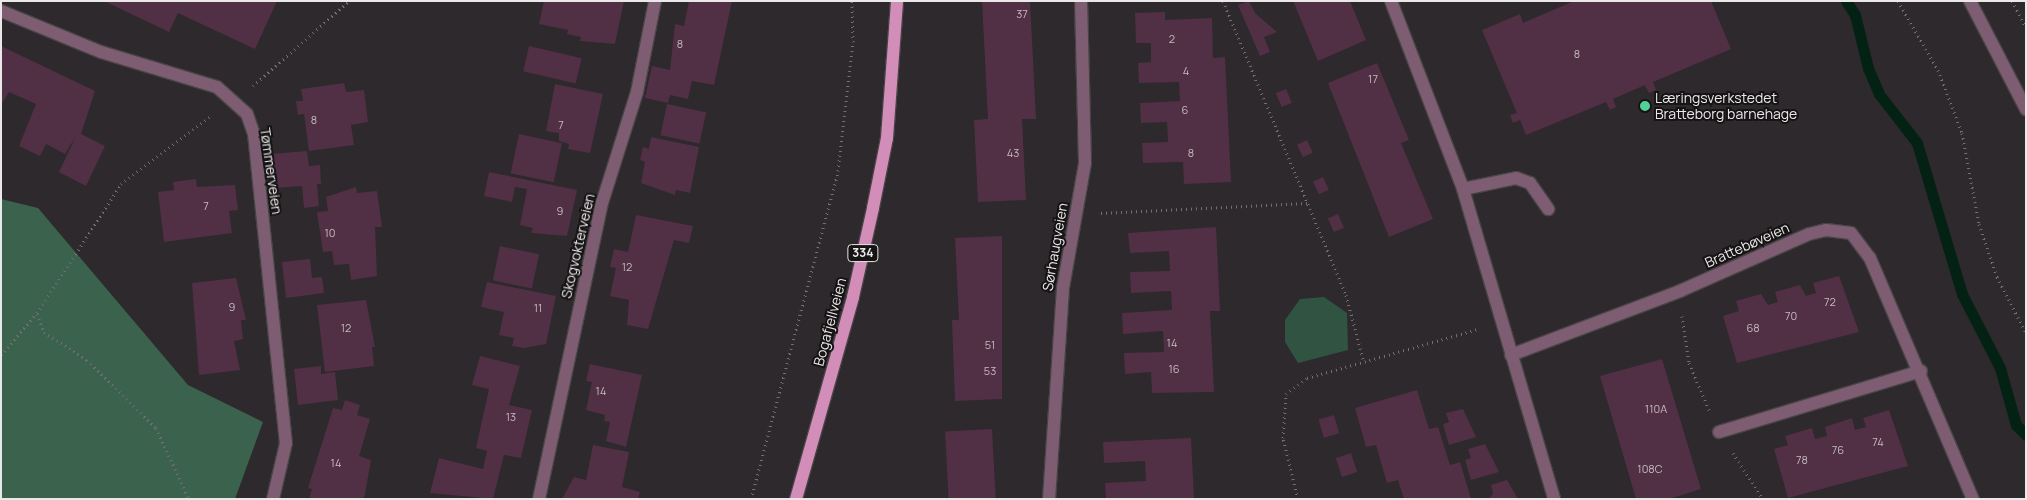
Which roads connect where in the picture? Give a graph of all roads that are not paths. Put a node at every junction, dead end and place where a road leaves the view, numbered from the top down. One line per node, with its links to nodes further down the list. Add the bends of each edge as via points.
1 (655, 1): 14 (street, Skogvokterveien, via 637,92 602,203)
2 (897, 1): 15 (main road, Bogafjellveien / 334, via 886,138 873,208)
3 (1081, 1): 16 (street, Sørhaugveien, via 1086,131 1059,324)
4 (1391, 1): 8 (street)
5 (1970, 1): 7 (street)
6 (1, 11): 13 (street, Tømmerveien, via 101,52 216,87 247,114 254,134 284,409 286,443)
7 (2026, 109)
8 (1464, 189): 9 (street, via 1516,178 1530,183); 10 (street)
9 (1548, 209)
10 (1511, 355): 11 (street, Brattebøveien, via 1680,290 1809,234 1826,230 1851,233 1870,258); 17 (street)
11 (1921, 371): 12 (street); 18 (street, Brattebøveien)
12 (1719, 432)
13 (273, 499)
14 (539, 499)
15 (796, 499)
16 (1049, 499)
17 (1554, 499)
18 (1973, 499)

